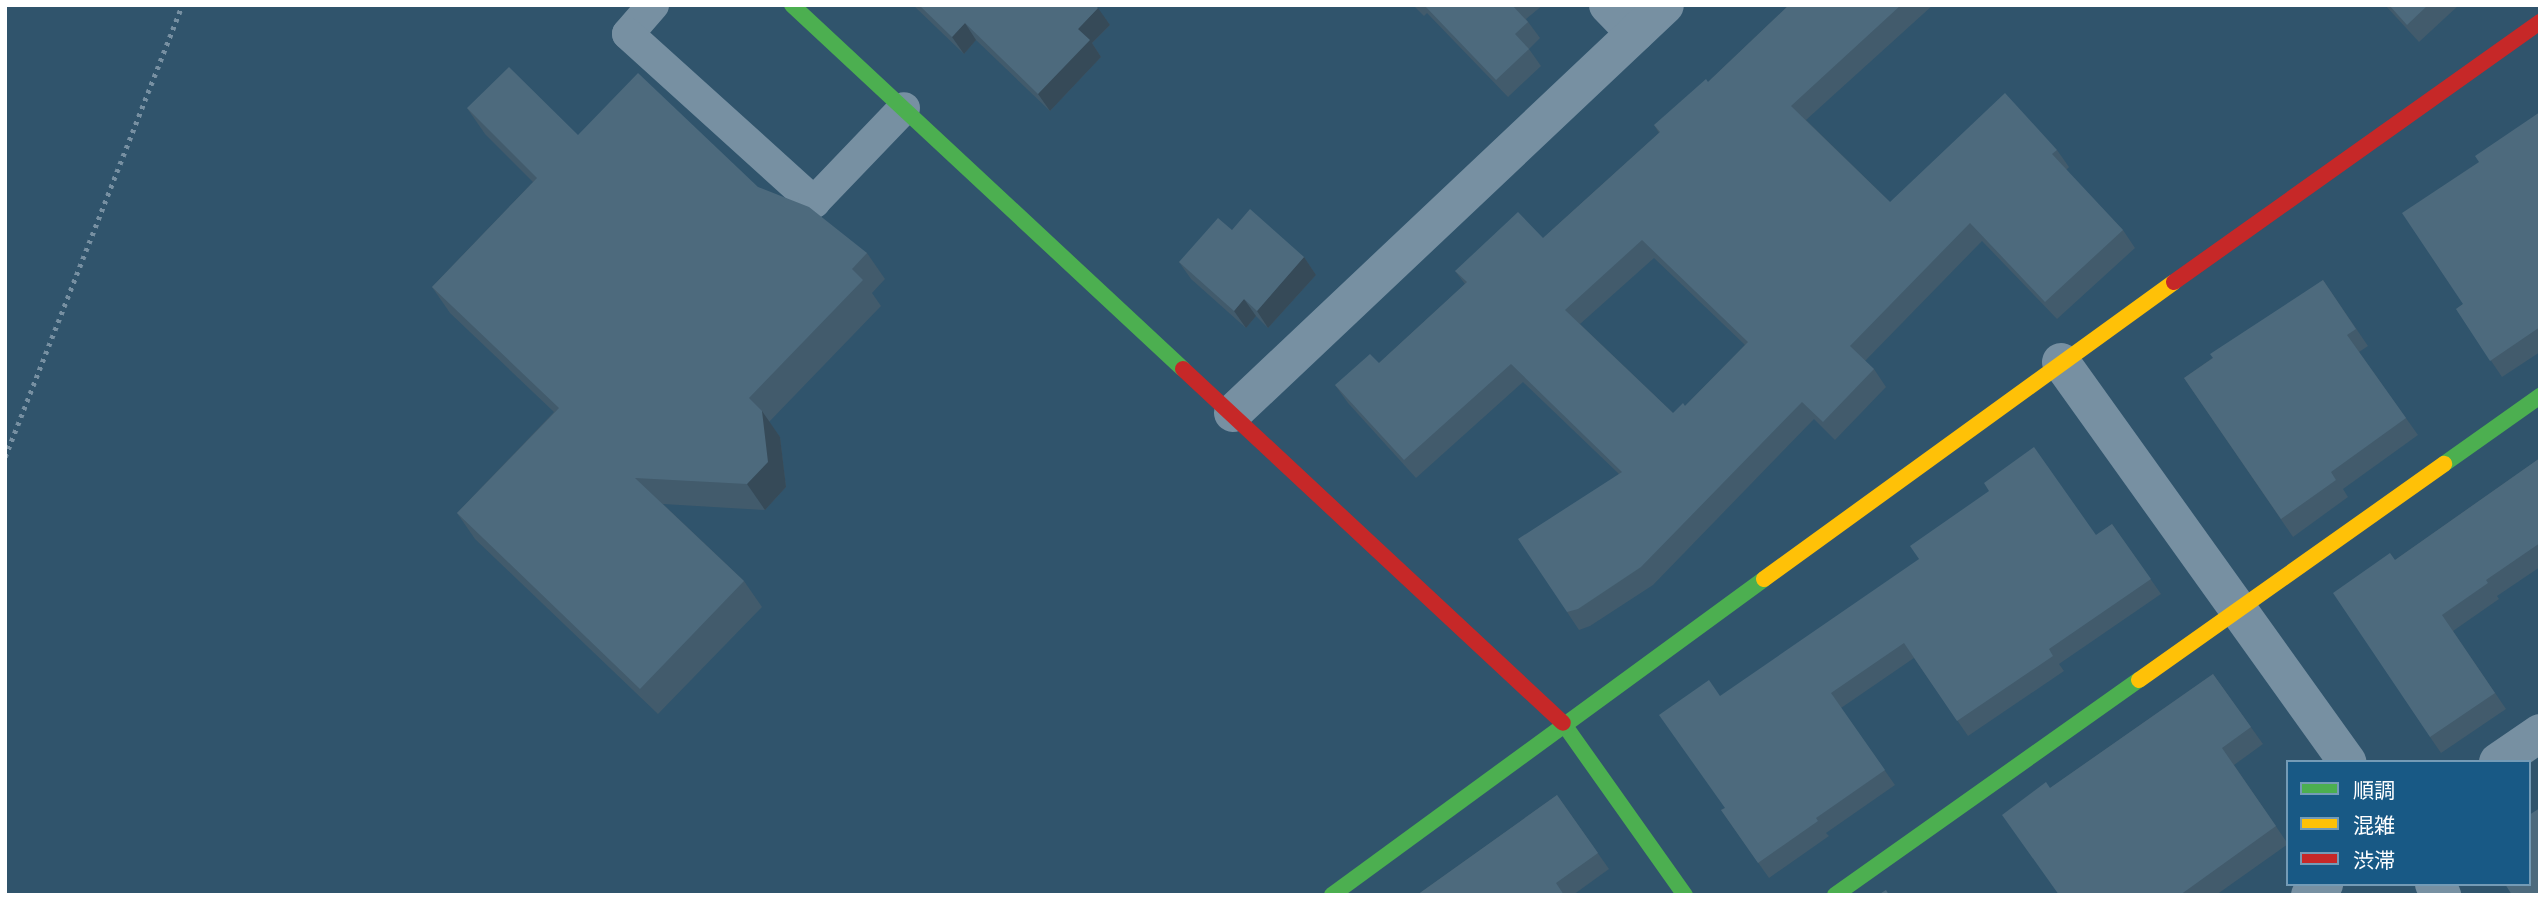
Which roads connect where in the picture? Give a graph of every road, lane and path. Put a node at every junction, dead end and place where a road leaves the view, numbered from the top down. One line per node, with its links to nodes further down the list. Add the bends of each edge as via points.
1 (182, 5): 12 (path)
2 (653, 5): 8 (lane, via 628,34 814,202)
3 (792, 5): 8 (street)
4 (1608, 5): 7 (street)
5 (1665, 5): 7 (street)
6 (2540, 22): 9 (street)
7 (1635, 33): 11 (street)
8 (904, 108): 11 (street)
9 (2061, 362): 13 (street); 14 (street)
10 (2540, 396): 13 (street)
11 (1233, 413): 14 (street)
12 (5, 457)
13 (2238, 608): 16 (street); 20 (street)
14 (1565, 725): 18 (street); 19 (street)
15 (2540, 733): 17 (street)
16 (2346, 760)
17 (2501, 760)
18 (1332, 895)
19 (1685, 895)
20 (1835, 895)

